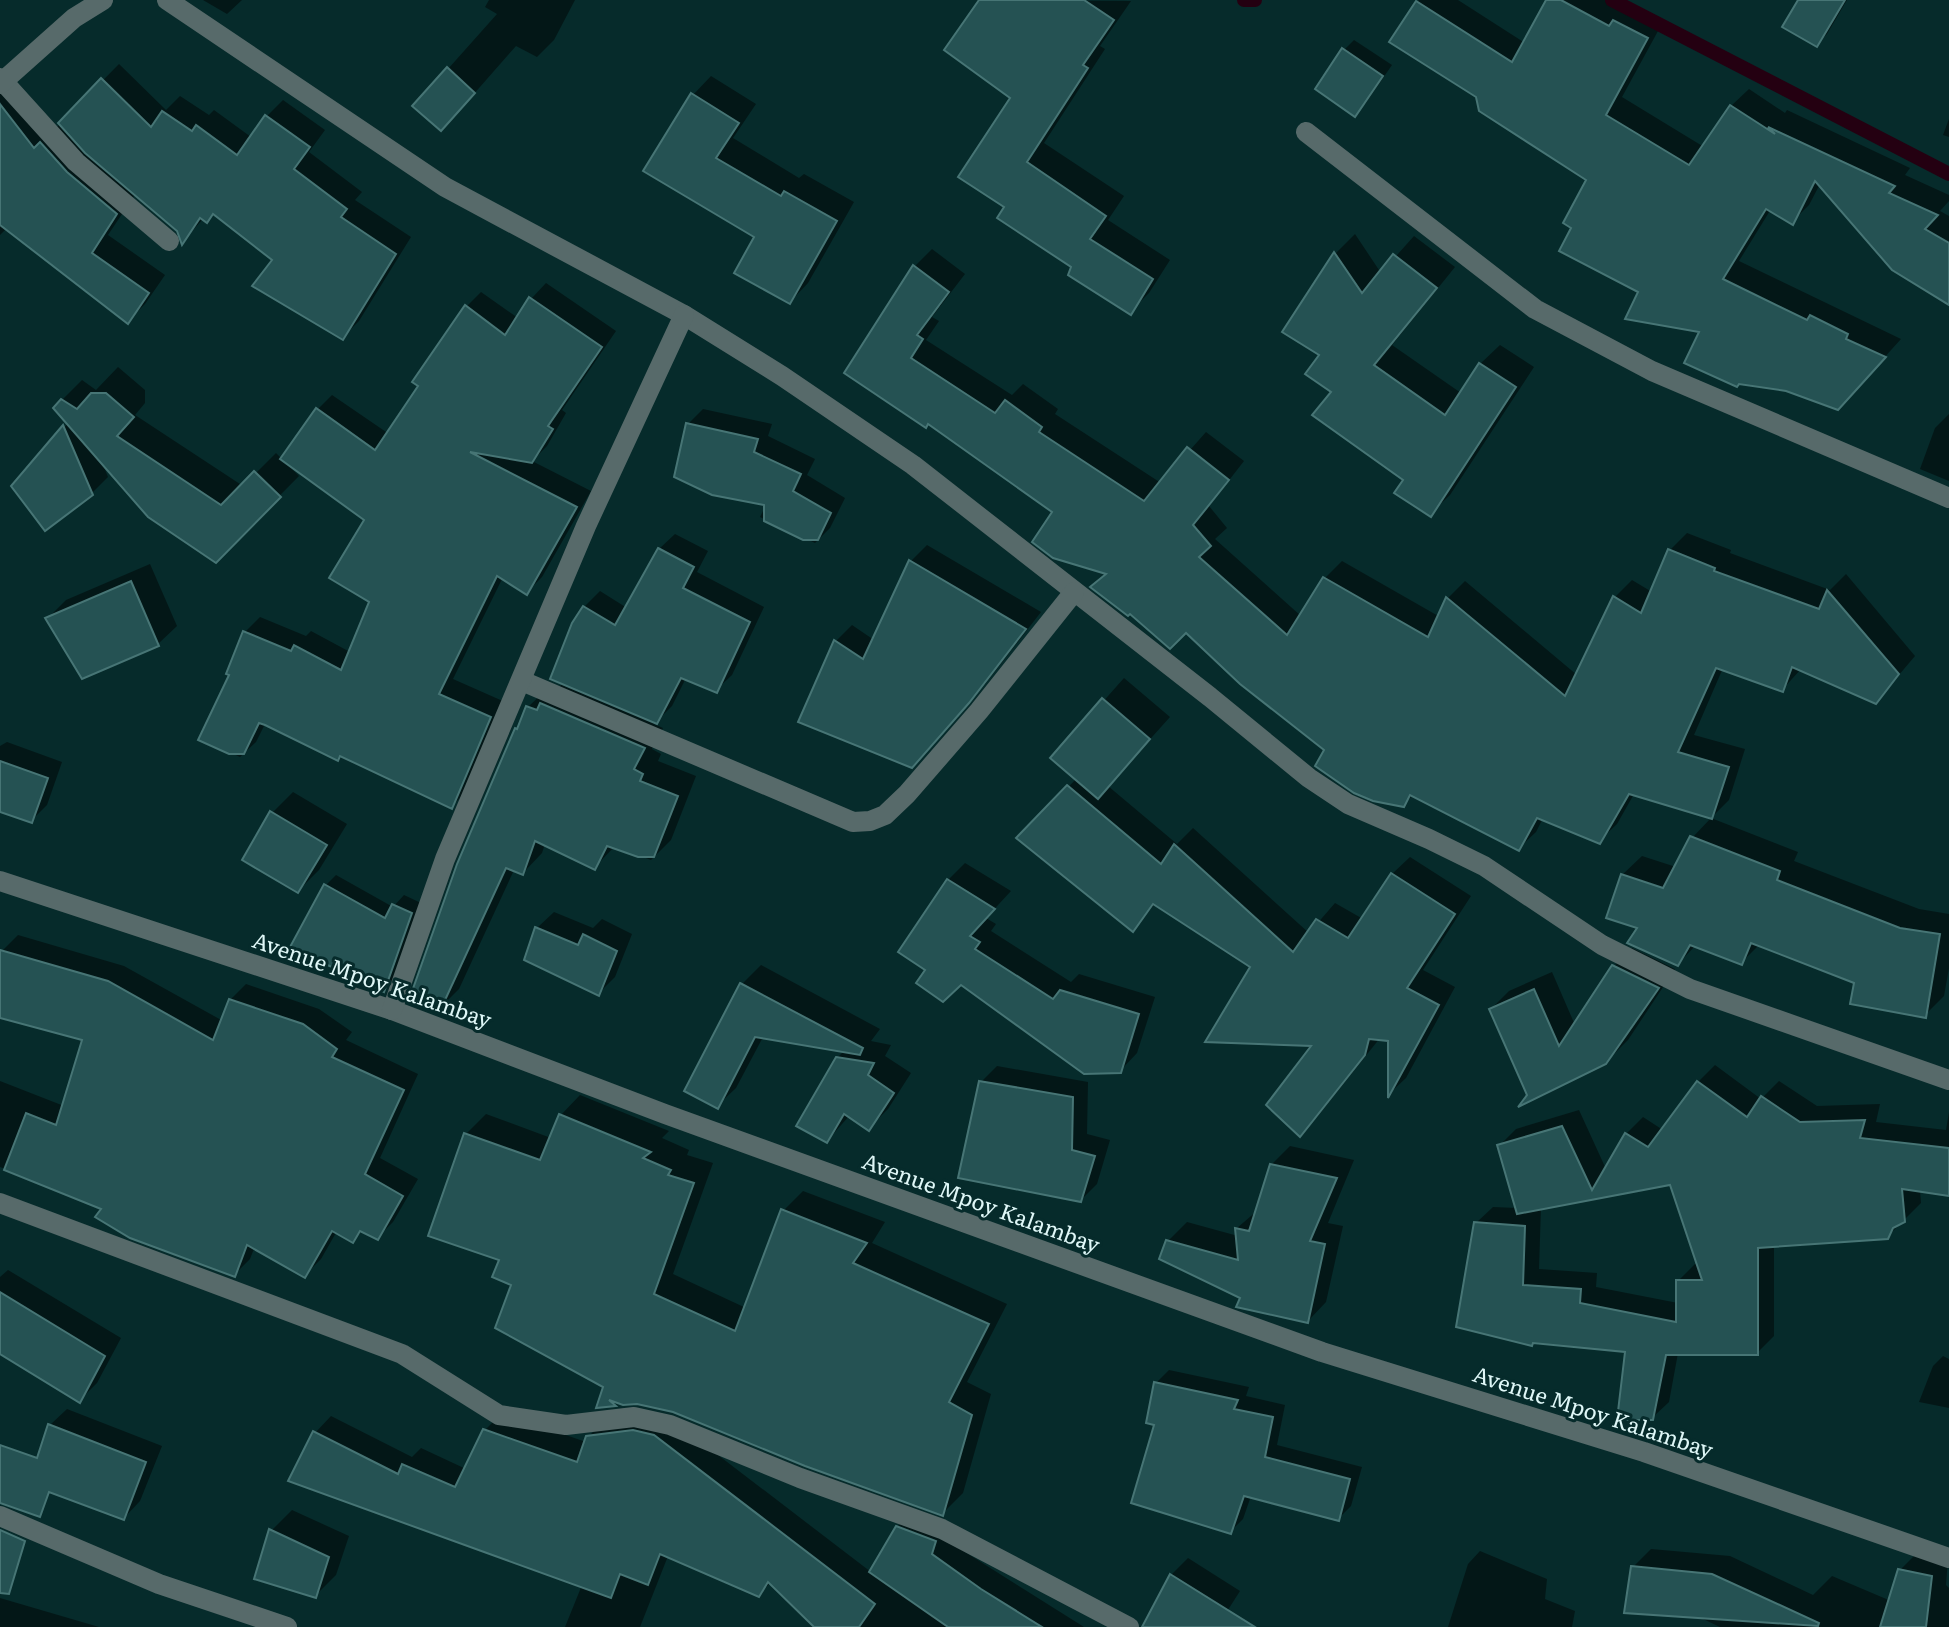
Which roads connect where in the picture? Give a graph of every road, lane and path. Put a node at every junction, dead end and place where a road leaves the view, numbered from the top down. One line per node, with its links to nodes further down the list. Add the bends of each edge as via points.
1 (103, 0): 3 (street)
2 (167, 0): 6 (street, via 445,187)
3 (1, 81): 5 (street, via 76,162)
4 (1306, 132): 7 (street, via 1535,309 1652,371)
5 (169, 241)
6 (684, 315): 8 (street, via 913,465); 9 (street, via 586,526)
7 (1949, 498)
8 (1074, 592): 9 (street, via 907,794 870,821 853,822); 12 (street, via 1348,804 1484,866 1602,945 1690,989)
9 (522, 681): 11 (street, via 445,859)
10 (0, 881): 11 (street, Avenue Mpoy Kalambay)
11 (392, 1010): 15 (street, Avenue Mpoy Kalambay, via 1322,1352 1644,1452)
12 (1949, 1080)
13 (0, 1203): 17 (street, via 402,1354 499,1415 566,1425 634,1417 670,1425 942,1529)
14 (0, 1516): 16 (street, via 159,1584)
15 (1949, 1558)
16 (287, 1627)
17 (1129, 1627)

